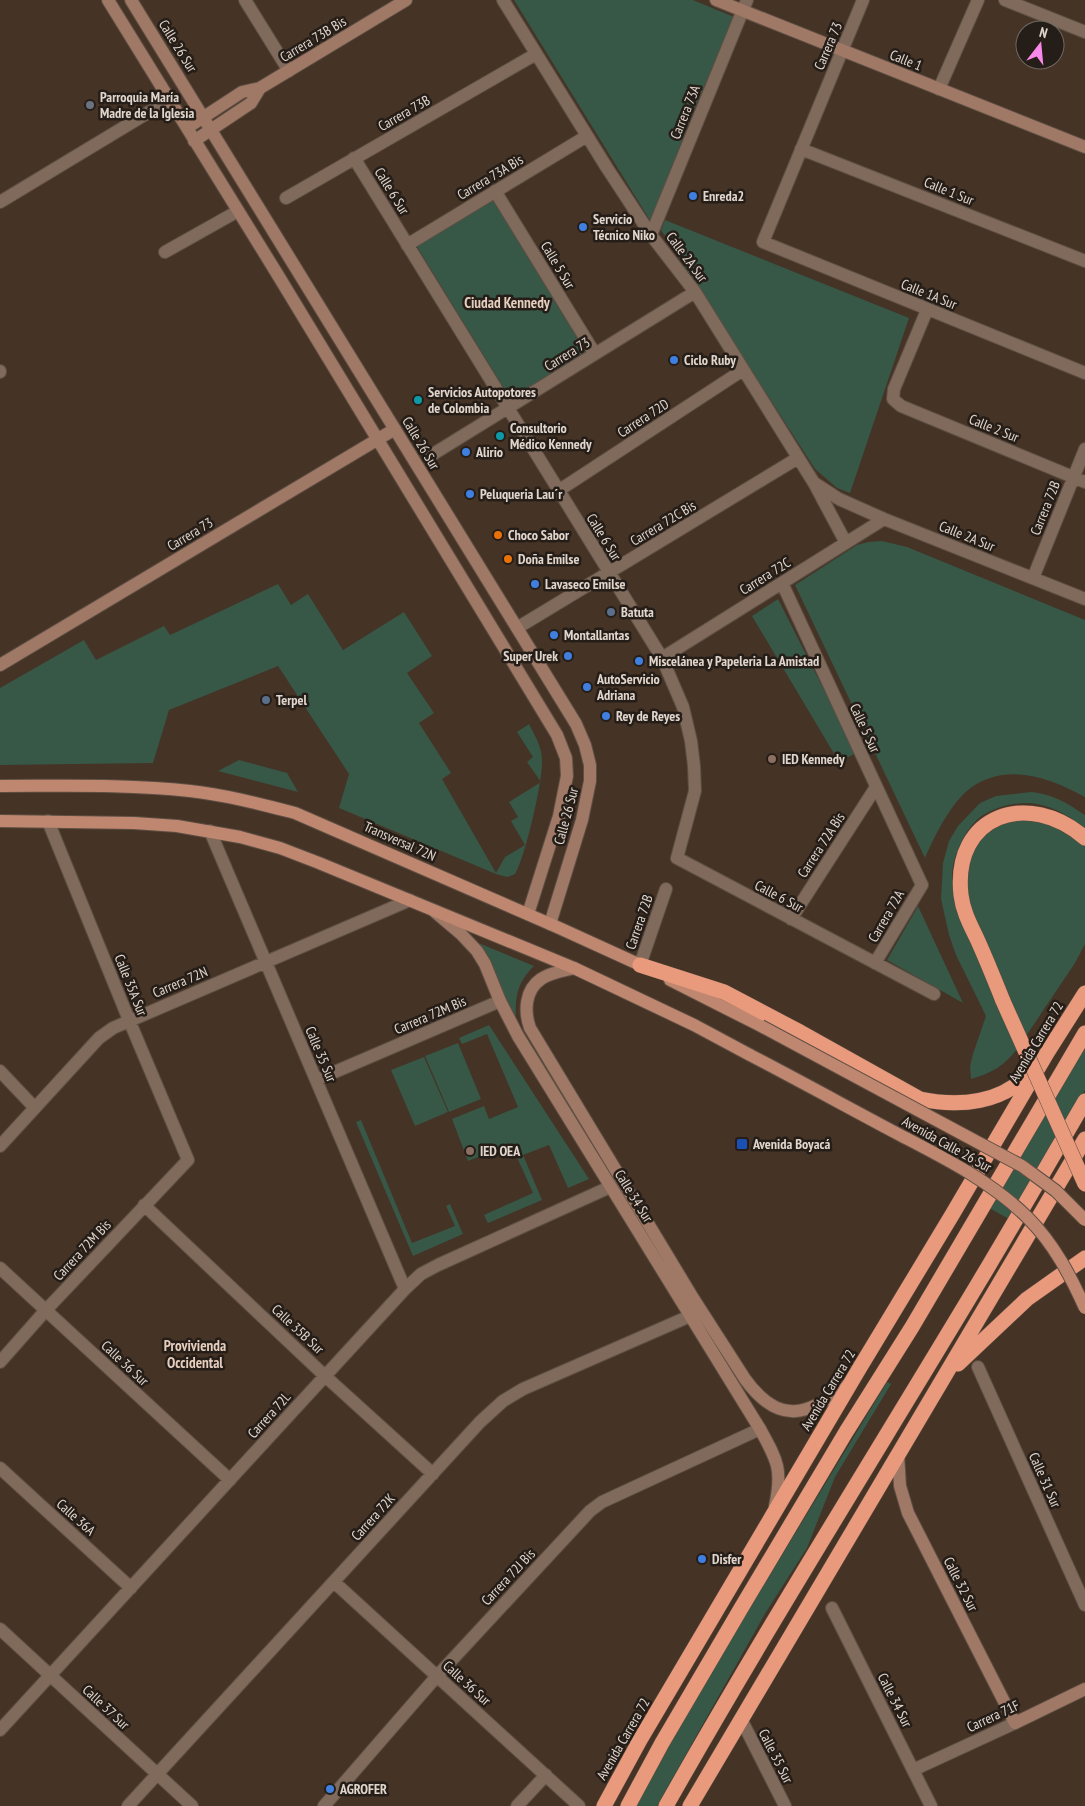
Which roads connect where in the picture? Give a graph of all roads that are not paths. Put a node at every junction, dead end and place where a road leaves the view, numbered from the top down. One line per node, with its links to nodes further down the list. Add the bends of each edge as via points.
1 (108, 0): 17 (street, Calle 26 Sur)
2 (132, 0): 18 (street, Calle 26 Sur)
3 (245, 0): 14 (street)
4 (406, 0): 14 (street, Carrera 73B Bis)
5 (503, 0): 13 (street, Calle 2A Sur)
6 (716, 0): 10 (street, Calle 1)
7 (863, 0): 12 (street, Carrera 73)
8 (978, 0): 16 (street)
9 (1006, 0): 11 (street)
10 (744, 5): 12 (street, Calle 1); 30 (street, Carrera 73A)
11 (1085, 32)
12 (842, 50): 16 (street, Calle 1); 24 (street, Carrera 73)
13 (536, 54): 21 (street, Calle 2A Sur); 25 (street, Carrera 73B)
14 (289, 71): 15 (street, Carrera 73B Bis)
15 (260, 88): 18 (street, Carrera 73B Bis, via 242,92); 20 (street, Carrera 73B Bis, via 251,102)
16 (939, 89): 23 (street, Calle 1)
17 (170, 100): 19 (street, Calle 26 Sur); 28 (street)
18 (203, 117): 19 (street, Carrera 73B Bis); 20 (street, Calle 26 Sur)
19 (187, 128): 22 (street, Calle 26 Sur)
20 (210, 129): 22 (street, Carrera 73B Bis); 41 (street, Calle 26 Sur)
21 (588, 136): 26 (street, Carrera 73A Bis); 30 (street, Calle 2A Sur)
22 (194, 141): 29 (street, Calle 26 Sur)
23 (1085, 147)
24 (801, 148): 31 (street, Carrera 73); 34 (street, Calle 1 Sur)
25 (354, 158): 27 (street, Carrera 73B); 32 (street, Calle 6 Sur)
26 (495, 191): 32 (street, Carrera 73A Bis); 37 (street, Calle 5 Sur)
27 (286, 198)
28 (0, 202)
29 (238, 211): 33 (street); 42 (street, Calle 26 Sur)
30 (651, 235): 35 (street, Calle 2A Sur)
31 (764, 242): 36 (street, Calle 1A Sur)
32 (407, 245): 40 (street, Calle 6 Sur)
33 (165, 252)
34 (1085, 261)
35 (695, 292): 37 (street, Carrera 73); 38 (street, Calle 2A Sur)
36 (927, 310): 39 (street, Calle 1A Sur); 46 (street, Calle 2 Sur, via 894,389 893,399 901,406)
37 (595, 354): 40 (street, Carrera 73)
38 (744, 370): 45 (street, Calle 2A Sur); 48 (street, Carrera 72D)
39 (1085, 373)
40 (507, 408): 44 (street, Carrera 73); 48 (street, Calle 6 Sur)
41 (395, 429): 42 (street, Carrera 73); 55 (street, Calle 26 Sur)
42 (378, 439): 57 (street, Carrera 73); 59 (street, Calle 26 Sur)
43 (1085, 449): 46 (street, Carrera 72B)
44 (430, 456)
45 (798, 458): 47 (street, Calle 2A Sur); 51 (street, Carrera 72C Bis)
46 (1079, 479): 52 (street, Carrera 72B)
47 (814, 483): 49 (street, Calle 2A Sur, via 839,499); 50 (street, Calle 2A Sur)
48 (558, 492): 51 (street, Calle 6 Sur)
49 (884, 519): 50 (street, Carrera 72C); 52 (street, Calle 2A Sur)
50 (846, 543): 53 (street, Carrera 72C)
51 (609, 574): 55 (street, Carrera 72C Bis); 56 (street, Calle 6 Sur)
52 (1033, 578): 54 (street, Calle 2A Sur)
53 (782, 583): 56 (street, Carrera 72C); 61 (street, Calle 5 Sur)
54 (1085, 599)
55 (517, 628): 58 (street, Calle 26 Sur)
56 (662, 658): 71 (street, Calle 6 Sur, via 683,707 692,741 694,766 695,791 677,858)
57 (0, 665)
58 (576, 724): 59 (street); 72 (street, Calle 26 Sur, via 590,765 590,780 582,820)
59 (557, 735): 70 (street, Calle 26 Sur, via 566,758 568,776)
60 (0, 786): 70 (main road, Transversal 72N, via 161,789 256,803 318,822)
61 (876, 787): 66 (street, Calle 5 Sur); 71 (street, Carrera 72A Bis)
62 (0, 821): 63 (main road)
63 (48, 821): 64 (main road, via 157,824); 80 (street, Calle 35A Sur)
64 (210, 831): 68 (main road, via 280,848); 73 (street, Calle 35 Sur)
65 (1085, 838): 91 (highway, bridge, via 1077,830 1042,814 1007,814 990,821 976,834 966,850 960,884 964,908)
66 (922, 885): 74 (street, Carrera 72A)
67 (666, 889): 75 (street, Carrera 72B)
68 (410, 900): 69 (main road); 73 (street, Carrera 72N)
69 (430, 908): 76 (main road); 79 (street, Calle 34 Sur, via 477,951)
70 (528, 914): 72 (main road, Transversal 72N)
71 (791, 919): 74 (street, Calle 6 Sur)
72 (550, 924): 75 (main road, Transversal 72N)
73 (266, 962): 80 (street, Carrera 72N); 85 (street, Calle 35 Sur)
74 (875, 963): 78 (street, Calle 6 Sur)
75 (640, 965): 81 (main road, Transversal 72N); 83 (highway, via 724,992 920,1099 958,1104 995,1096 1026,1076)
76 (574, 968): 98 (street, Calle 34 Sur, via 540,979 530,992 526,1018); 99 (main road, Avenida Calle 26 Sur, bridge, via 694,1025 941,1157 998,1192 1030,1220 1052,1247)
77 (1085, 993): 83 (highway, Avenida Carrera 72)
78 (934, 994)
79 (500, 1001): 85 (street, Carrera 72M Bis); 92 (street, Calle 34 Sur)
80 (129, 1020): 87 (street, Carrera 72N, via 99,1038); 90 (street, Calle 35A Sur)
81 (761, 1026): 94 (main road, Avenida Calle 26 Sur, bridge, via 1022,1166 1056,1190)
82 (1085, 1033): 119 (highway)
83 (1047, 1053): 106 (highway, Avenida Carrera 72)
84 (0, 1071): 87 (street)
85 (316, 1080): 97 (street, Calle 35 Sur)
86 (1085, 1101): 120 (highway)
87 (35, 1108): 89 (street, Carrera 72N)
88 (1085, 1139): 105 (highway)
89 (0, 1146)
90 (188, 1160): 93 (street, Carrera 72M Bis)
91 (1085, 1184)
92 (610, 1187): 97 (street, Carrera 72L, via 438,1265 421,1274); 98 (street, Calle 34 Sur)
93 (144, 1205): 100 (street, Carrera 72M Bis); 104 (street, Calle 35B Sur)
94 (1085, 1220)
95 (1085, 1258): 105 (highway, via 1027,1299)
96 (0, 1268): 100 (street, Calle 36 Sur)
97 (405, 1289): 104 (street, Carrera 72L)
98 (688, 1301): 101 (street, Calle 34 Sur); 106 (street, Calle 34 Sur, via 754,1392 778,1409 807,1410 822,1404)
99 (1085, 1308)
100 (46, 1310): 102 (street, Carrera 72M Bis); 111 (street, Calle 36 Sur)
101 (690, 1316): 107 (street, Calle 34 Sur); 110 (street, Carrera 72K, via 516,1393 480,1422)
102 (0, 1362)
103 (978, 1367): 117 (street, Calle 31 Sur)
104 (325, 1376): 110 (street, Calle 35B Sur); 111 (street, Carrera 72L)
105 (943, 1379): 108 (highway)
106 (852, 1382): 112 (highway, Avenida Carrera 72)
107 (760, 1428): 112 (street, Calle 34 Sur, via 779,1471); 124 (street, Carrera 72J Bis, via 602,1502)
108 (898, 1454): 114 (highway); 127 (street, Calle 32 Sur, via 900,1486 908,1513)
109 (0, 1468): 116 (street, Calle 36A)
110 (433, 1474): 115 (street, Carrera 72K)
111 (230, 1480): 116 (street, Carrera 72L)
112 (773, 1515): 113 (highway, Avenida Carrera 72)
113 (746, 1561): 119 (highway); 122 (highway, Avenida Carrera 72)
114 (828, 1572): 120 (highway); 126 (highway)
115 (334, 1582): 124 (street, Calle 36 Sur); 132 (street, Carrera 72K)
116 (131, 1588): 123 (street, Carrera 72L)
117 (1085, 1605)
118 (832, 1608): 131 (street, Calle 34 Sur)
119 (740, 1610): 129 (highway)
120 (777, 1615): 130 (highway)
121 (0, 1629): 123 (street, Calle 37 Sur)
122 (683, 1668): 129 (highway); 139 (highway, Avenida Carrera 72)
123 (50, 1676): 128 (street, Carrera 72L); 132 (street, Calle 37 Sur)
124 (437, 1676): 133 (street, Calle 36 Sur); 136 (street, Carrera 72J Bis)
125 (1085, 1688): 127 (street, Carrera 71F)
126 (740, 1719): 143 (highway); 144 (street, Calle 35 Sur)
127 (1015, 1723): 131 (street, Carrera 71F)
128 (0, 1730)
129 (662, 1743): 140 (highway)
130 (695, 1753): 141 (highway); 142 (highway)
131 (913, 1770): 145 (street, Calle 34 Sur)
132 (157, 1775): 134 (street, Carrera 72K); 135 (street, Calle 37 Sur)
133 (546, 1775): 137 (street); 138 (street, Calle 36 Sur)
134 (128, 1806)
135 (192, 1806)
136 (324, 1806)
137 (517, 1806)
138 (579, 1806)
139 (604, 1806)
140 (628, 1806)
141 (666, 1806)
142 (682, 1806)
143 (690, 1806)
144 (785, 1806)
145 (931, 1806)

